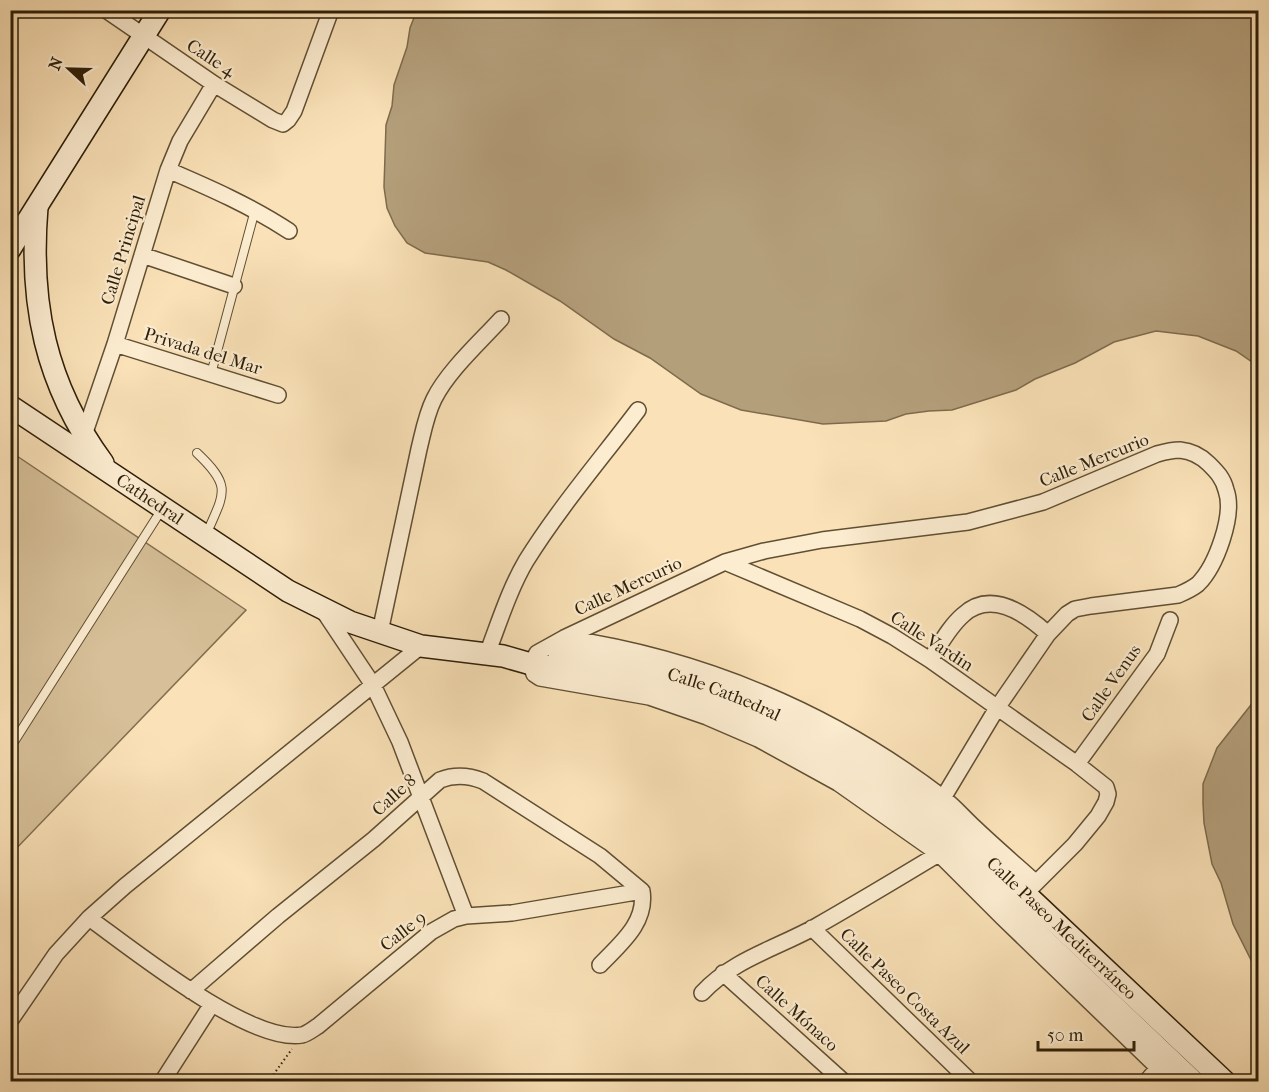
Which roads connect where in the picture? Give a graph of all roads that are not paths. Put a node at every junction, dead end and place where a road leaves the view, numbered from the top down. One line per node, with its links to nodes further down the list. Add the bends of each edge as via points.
1 (14, 10): 5 (street)
2 (106, 10): 6 (street, Calle 4)
3 (160, 10): 6 (street)
4 (331, 10): 7 (street, Calle 4, via 288,120 273,120)
5 (10, 15)
6 (143, 36): 7 (street, Calle 4); 9 (street)
7 (214, 84): 8 (street, Calle Principal, via 180,141)
8 (168, 170): 10 (street); 13 (street, Calle Principal)
9 (37, 207): 12 (street); 21 (street, via 34,244 45,348 66,404)
10 (255, 210): 11 (street); 14 (lane)
11 (289, 231)
12 (10, 249)
13 (142, 255): 14 (street); 16 (street, Calle Principal)
14 (234, 285): 17 (lane)
15 (501, 319): 30 (street, via 434,398 419,449)
16 (115, 344): 17 (street, Privada del Mar); 21 (street, Calle Principal)
17 (212, 374): 18 (street, Privada del Mar)
18 (278, 394)
19 (10, 406): 23 (street, Cathedral)
20 (639, 410): 34 (street, via 526,562 514,584)
21 (84, 435): 23 (street)
22 (197, 453): 25 (lane, via 220,477 222,487 219,506)
23 (111, 473): 24 (street, Cathedral)
24 (163, 508): 25 (street, Cathedral); 39 (lane)
25 (206, 536): 27 (street, Cathedral)
26 (725, 562): 31 (street, Calle Mercurio, via 822,540 968,522 1043,502 1157,454 1177,450 1203,458 1220,474 1227,492 1228,513 1214,560 1198,583 1178,595 1075,609); 32 (street, Calle Mercurio); 36 (street, Calle Vardin, via 860,619)
27 (288, 591): 28 (street, Calle Cathedral)
28 (323, 610): 30 (street, Calle Cathedral); 37 (street)
29 (1170, 620): 40 (street, Calle Venus, via 1157,654)
30 (380, 632): 33 (street, Calle Cathedral)
31 (1048, 634): 36 (street, via 1012,609 989,604 977,606 954,624); 38 (street, Calle Mercurio)
32 (564, 638): 35 (street, Calle Mercurio); 42 (street, via 670,659 782,701 890,761)
33 (421, 646): 34 (street, Calle Cathedral); 37 (street)
34 (495, 655): 35 (street, Calle Cathedral)
35 (534, 658): 42 (street, Calle Cathedral, via 627,662 720,691 799,725); 43 (street, Calle Cathedral, via 680,693 740,715 803,744); 44 (street, via 534,674 540,678 649,697 758,739)
36 (930, 660): 38 (street, Calle Vardin)
37 (373, 686): 41 (street); 48 (street)
38 (997, 708): 40 (street, Calle Vardin); 42 (street, Calle Mercurio)
39 (10, 748)
40 (1077, 764): 45 (street, Calle Vardin, via 1101,782 1108,794 1098,816 1076,844)
41 (421, 796): 46 (street, Calle 8, via 450,776 483,780 600,856); 47 (street); 52 (street, Calle 8)
42 (933, 800): 44 (street, Calle Paseo Mediterráneo); 45 (street)
43 (899, 806): 44 (street, Calle Paseo Mediterráneo)
44 (952, 846): 45 (street, Calle Paseo Mediterráneo); 49 (street); 56 (street, via 1002,917); 62 (street, Calle Paseo Mediterráneo)
45 (1031, 888): 63 (street, Calle Paseo Mediterráneo)
46 (642, 891): 47 (street, Calle 9, via 512,913); 50 (street, via 644,901 638,922)
47 (466, 916): 54 (street, Calle 9, via 431,932 303,1035 272,1031)
48 (88, 918): 52 (street); 55 (street, via 56,954)
49 (812, 928): 51 (street); 59 (street, Calle Paseo Costa Azul)
50 (600, 965)
51 (723, 973): 53 (street); 58 (street, Calle Mónaco)
52 (191, 991): 54 (street)
53 (702, 993)
54 (212, 1004): 57 (street)
55 (10, 1021)
56 (1158, 1068): 60 (street); 61 (street)
57 (162, 1082)
58 (844, 1082)
59 (971, 1082)
60 (1146, 1082)
61 (1173, 1082)
62 (1194, 1082)
63 (1224, 1082)

